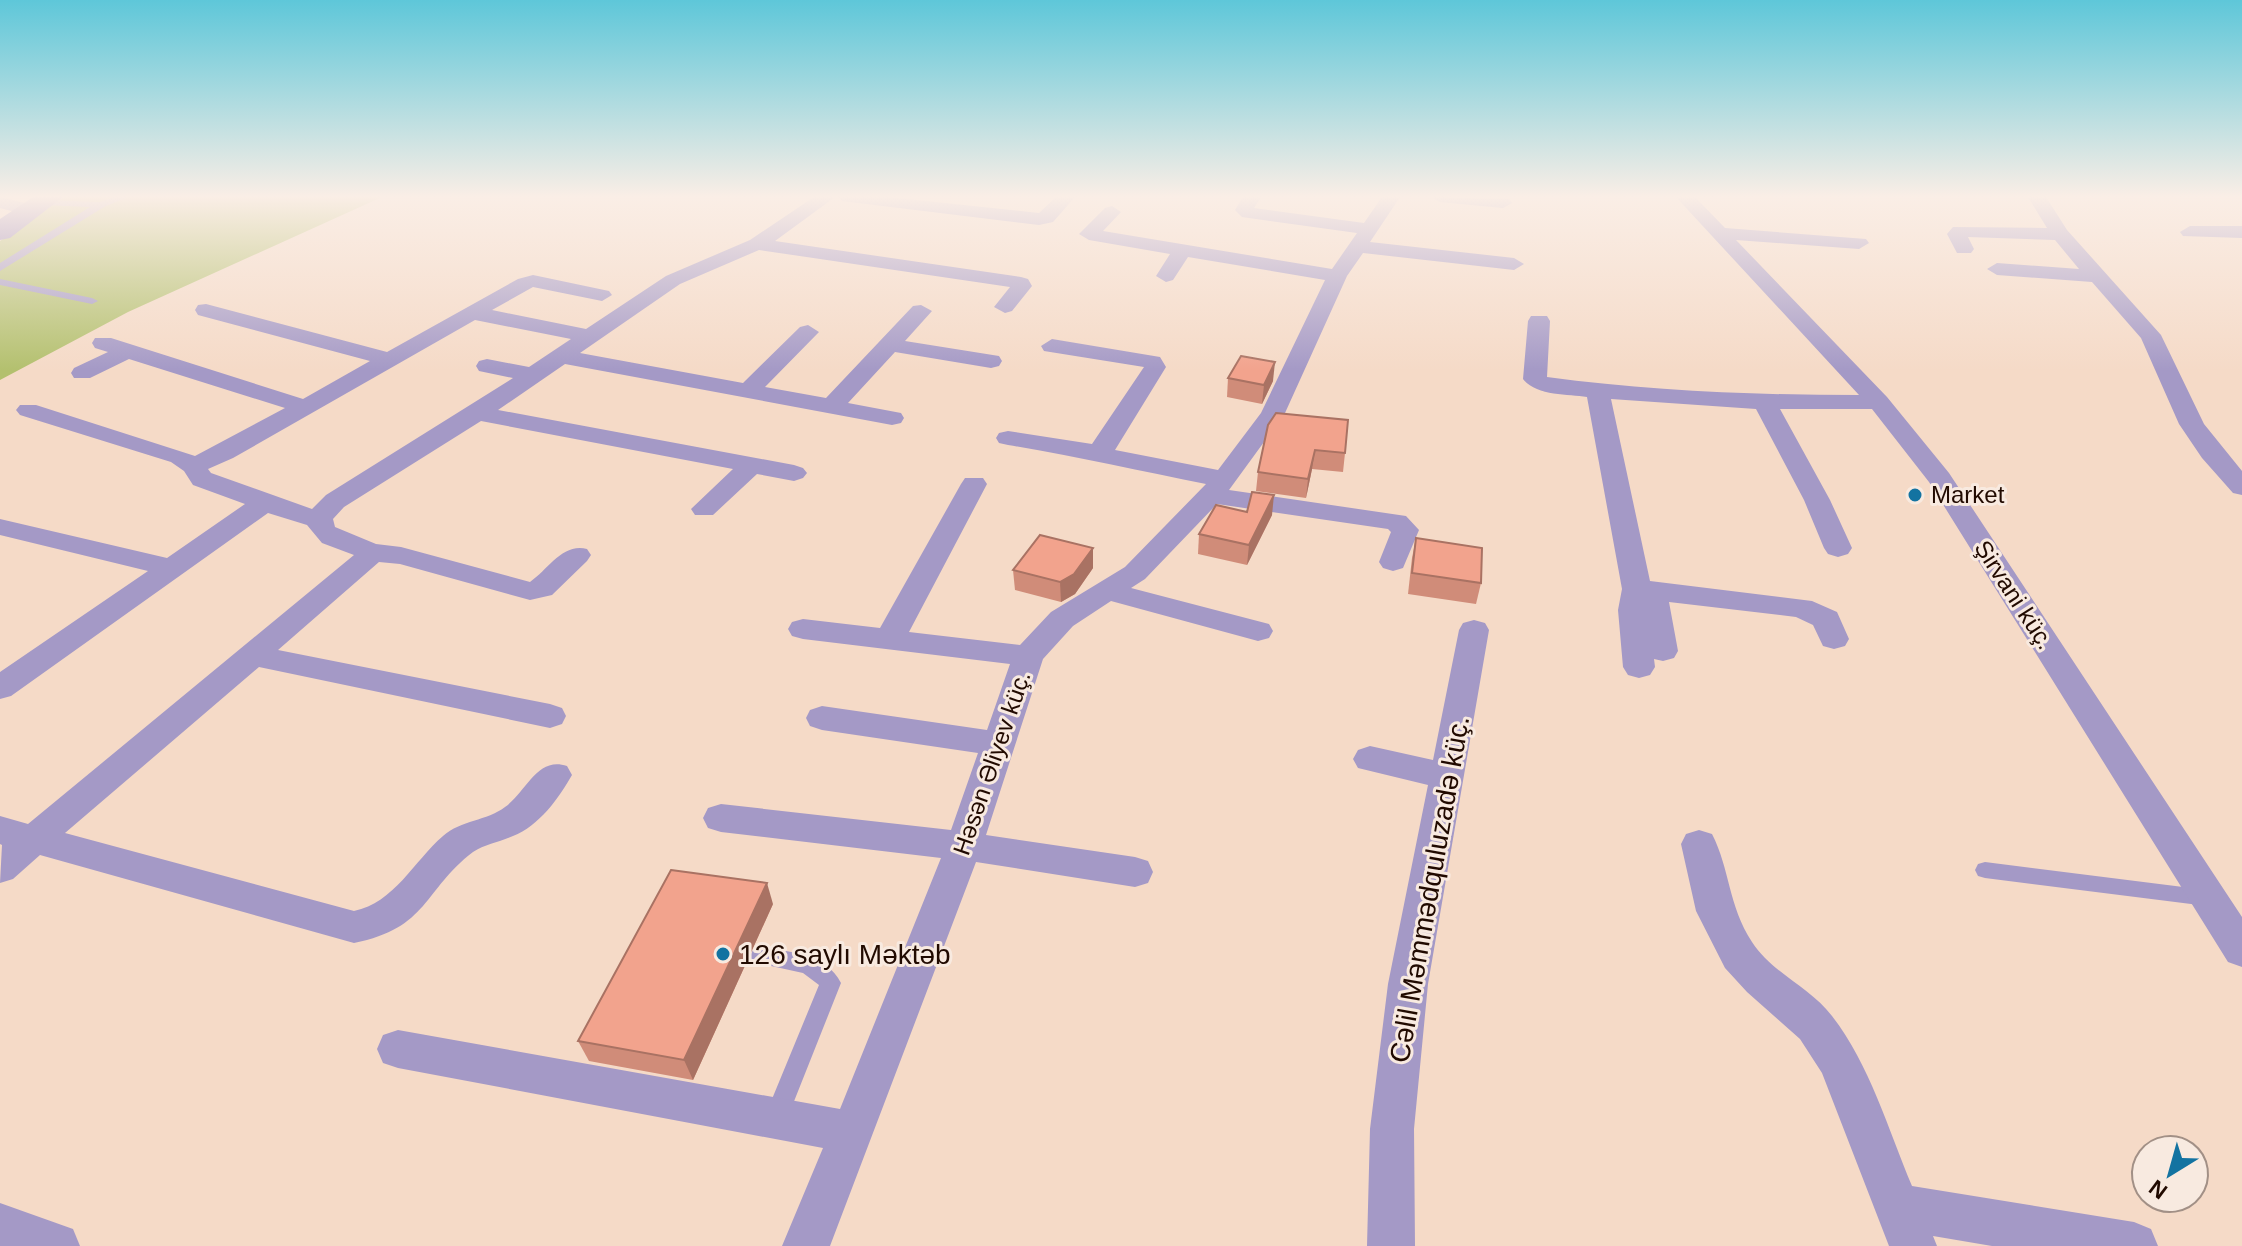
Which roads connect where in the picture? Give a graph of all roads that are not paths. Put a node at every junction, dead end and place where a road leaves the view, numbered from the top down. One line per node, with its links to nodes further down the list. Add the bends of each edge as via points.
1 (21, 255): 11 (lane)
2 (729, 255): 25 (street, via 685,273)
3 (832, 255): 19 (street, via 1021,283)
4 (1179, 255): 13 (street)
5 (1208, 255): 14 (street)
6 (1350, 255): 14 (street, Həsən Əliyev küç.)
7 (1421, 255): 10 (street, via 1462,268)
8 (1741, 255): 39 (street, Şirvani küç.)
9 (2078, 255): 15 (street)
10 (1514, 264)
11 (0, 268)
12 (1997, 269): 15 (street)
13 (1166, 276)
14 (1337, 276): 53 (street, Həsən Əliyev küç., via 1273,413)
15 (2099, 276): 46 (street, via 2164,358)
16 (0, 282): 18 (lane)
17 (602, 295): 22 (street, via 533,281)
18 (92, 301)
19 (1005, 307)
20 (206, 310): 31 (street)
21 (921, 311): 27 (street)
22 (473, 313): 25 (street); 31 (street)
23 (1539, 321): 37 (street, via 1535,379)
24 (808, 332): 36 (street)
25 (586, 336): 30 (street)
26 (103, 343): 29 (street)
27 (890, 345): 32 (street); 41 (street)
28 (1052, 346): 48 (street, via 1143,360 1155,367)
29 (127, 351): 34 (street); 40 (street)
30 (561, 356): 35 (street); 36 (street)
31 (387, 359): 40 (street)
32 (991, 361)
33 (487, 366): 35 (street)
34 (82, 373)
35 (534, 375): 43 (street)
36 (748, 391): 41 (street)
37 (1598, 391): 38 (street); 64 (street)
38 (1764, 402): 39 (street); 59 (street)
39 (1879, 402): 89 (street, Şirvani küç., via 1940,479)
40 (302, 406): 50 (street)
41 (831, 407): 44 (street)
42 (28, 410): 50 (street, via 180,457)
43 (477, 413): 49 (street); 57 (street, via 335,501)
44 (892, 418)
45 (1008, 438): 48 (street)
46 (2205, 445): 47 (street); 54 (street)
47 (2242, 450)
48 (1102, 453): 53 (street)
49 (752, 465): 51 (street); 56 (street)
50 (193, 466): 55 (street, via 202,479)
51 (794, 473)
52 (974, 484): 70 (street)
53 (1217, 487): 62 (street, via 1396,522 1405,530); 65 (street, Həsən Əliyev küç., via 1135,573)
54 (2242, 487)
55 (263, 504): 57 (street); 63 (street)
56 (704, 509)
57 (319, 518): 60 (street, via 327,536)
58 (0, 527): 63 (street)
59 (1838, 548)
60 (369, 552): 61 (street, via 530,591 542,588); 71 (street, via 354,573)
61 (577, 555)
62 (1393, 562)
63 (171, 568): 74 (street)
64 (1645, 590): 69 (street, via 1816,612 1826,619); 73 (street)
65 (1110, 591): 68 (street); 72 (street, Həsən Əliyev küç., via 1062,619)
66 (803, 629): 70 (street)
67 (1474, 630): 81 (street, Cəlil Məmmədquluzadə küç.)
68 (1258, 631)
69 (1834, 639)
70 (889, 640): 72 (street)
71 (255, 656): 76 (street); 83 (street)
72 (1028, 656): 78 (street, Həsən Əliyev küç.)
73 (1651, 659)
74 (13, 666): 75 (street)
75 (0, 688)
76 (550, 716)
77 (822, 718): 78 (street)
78 (998, 744): 85 (street, Həsən Əliyev küç.)
79 (1370, 759): 81 (street)
80 (555, 775): 83 (street, via 518,818 459,844 375,925 354,927)
81 (1447, 776): 99 (street, Cəlil Məmmədquluzadə küç., via 1408,984 1392,1129)
82 (721, 818): 85 (street)
83 (17, 835): 86 (street)
84 (1699, 844): 96 (street, via 1715,911 1739,956 1815,1026 1839,1062)
85 (964, 846): 88 (street); 94 (street, Həsən Əliyev küç.)
86 (0, 868)
87 (1985, 870): 89 (lane)
88 (1135, 872)
89 (2209, 898): 90 (street, Şirvani küç.)
90 (2242, 950)
91 (760, 956): 93 (lane, via 810,965 823,971 830,983)
92 (398, 1049): 93 (street)
93 (776, 1118): 94 (street)
94 (851, 1132): 98 (street, Həsən Əliyev küç.)
95 (0, 1226): 97 (street)
96 (1906, 1227): 100 (street)
97 (56, 1246)
98 (806, 1246)
99 (1391, 1246)
100 (2134, 1246)

